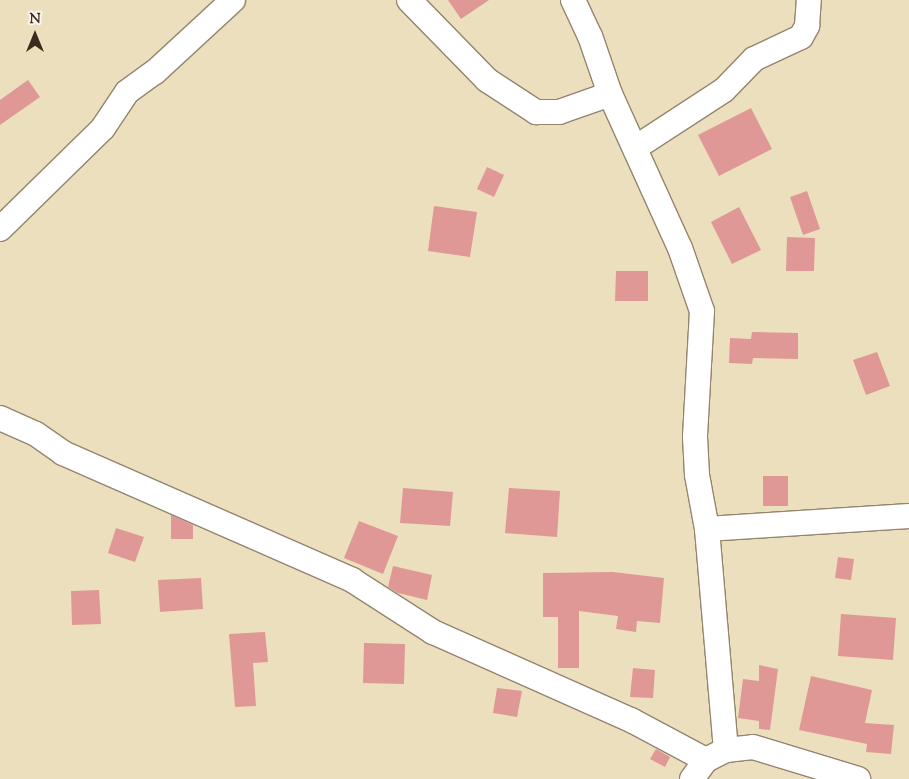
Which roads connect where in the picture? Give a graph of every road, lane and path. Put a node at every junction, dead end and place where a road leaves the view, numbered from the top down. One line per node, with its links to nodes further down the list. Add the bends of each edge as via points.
1 (233, 0): 7 (street, via 155,72 127,92 103,128)
2 (409, 0): 5 (street, via 487,80 536,112 559,112)
3 (573, 0): 5 (street, via 590,36)
4 (809, 0): 6 (street, via 807,26 801,37 754,59 724,90)
5 (610, 94): 6 (street)
6 (635, 148): 10 (street, via 680,248 702,311 695,437 697,474)
7 (0, 229)
8 (0, 418): 11 (street, via 36,434 63,453 352,580 433,632)
9 (909, 516): 10 (street)
10 (707, 529): 11 (street)
11 (716, 755): 12 (street); 13 (street, via 753,748 772,751)
12 (692, 779)
13 (858, 779)

